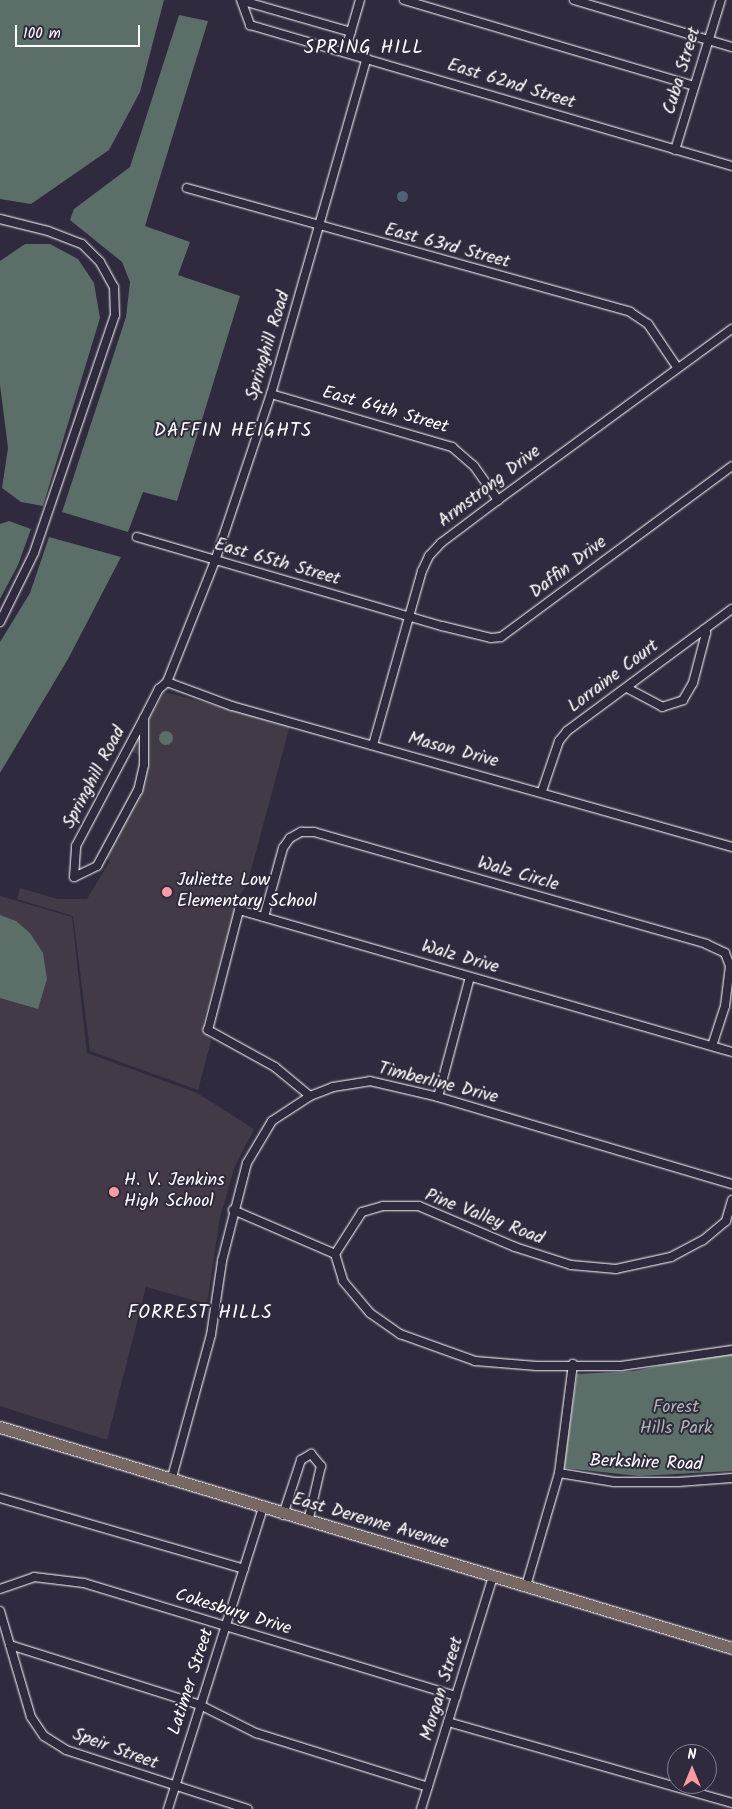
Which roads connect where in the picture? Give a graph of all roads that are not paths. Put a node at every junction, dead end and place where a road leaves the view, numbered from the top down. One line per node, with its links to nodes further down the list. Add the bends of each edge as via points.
1 (242, 0): 6 (street); 9 (street, East 62nd Street, via 250,25)
2 (360, 0): 6 (street)
3 (404, 0): 11 (street)
4 (574, 0): 7 (street)
5 (721, 0): 7 (street, Cuba Street)
6 (350, 32): 9 (street)
7 (708, 40): 8 (street); 11 (street, Cuba Street)
8 (732, 47)
9 (344, 52): 10 (street, East 62nd Street)
10 (366, 58): 12 (street, East 62nd Street); 16 (street, Springhill Road)
11 (694, 86): 12 (street, Cuba Street)
12 (675, 150): 13 (street, East 62nd Street)
13 (732, 166)
14 (187, 188): 16 (street, East 63rd Street)
15 (0, 219): 26 (street, via 48,231 82,244 100,262 114,287 115,315 34,553)
16 (320, 228): 18 (street, East 63rd Street, via 630,312 648,324); 19 (street, Springhill Road)
17 (732, 328): 18 (street, Armstrong Drive)
18 (677, 367): 21 (street, Armstrong Drive)
19 (271, 394): 21 (street, East 64th Street, via 452,447 474,466); 23 (street, Springhill Road)
20 (732, 466): 25 (street, Daffin Drive, via 501,637 491,638)
21 (498, 500): 25 (street, Armstrong Drive, via 441,543 429,556)
22 (137, 537): 23 (street, East 65th Street)
23 (214, 561): 25 (street, East 65th Street); 28 (street, Springhill Road)
24 (732, 609): 27 (street, Lorraine Court)
25 (408, 616): 31 (street, Armstrong Drive)
26 (0, 622)
27 (704, 629): 29 (street, Lorraine Court); 29 (street, via 706,633 693,683 683,700 662,707)
28 (167, 682): 30 (street, Springhill Road); 31 (street, Mason Drive, via 232,706)
29 (627, 688): 32 (street, Lorraine Court, via 567,730 559,741)
30 (144, 718): 30 (street, Springhill Road, via 76,846 74,877 97,866 138,790 144,765)
31 (372, 745): 32 (street, Mason Drive)
32 (542, 791): 33 (street, Mason Drive)
33 (732, 847)
34 (264, 917): 35 (street, Walz Drive); 36 (street, Walz Circle, via 283,848 290,838 301,832 314,832 688,939 719,948 726,954 730,966 725,1006); 38 (street, Walz Drive, via 239,910 208,1030 274,1067)
35 (470, 977): 36 (street, Walz Drive); 39 (street)
36 (712, 1046): 37 (street, Walz Drive)
37 (732, 1052)
38 (310, 1096): 39 (street, Timberline Drive, via 334,1087 370,1081); 42 (street, Timberline Drive, via 272,1121 246,1163)
39 (438, 1096): 40 (street, Timberline Drive)
40 (732, 1184)
41 (732, 1200): 43 (street, Pine Valley Road, via 726,1221 703,1240 671,1257 616,1269 571,1265 515,1247 419,1206 382,1206 362,1212)
42 (233, 1210): 43 (street); 49 (street, Timberline Drive, via 211,1335)
43 (335, 1254): 45 (street, via 343,1281 355,1298 370,1314 400,1334 475,1360 537,1366)
44 (732, 1350): 45 (street, via 639,1364)
45 (573, 1364): 47 (street)
46 (0, 1427): 49 (main road, East Derenne Avenue)
47 (559, 1473): 48 (street, Berkshire Road, via 614,1482); 56 (street)
48 (732, 1478)
49 (171, 1480): 51 (main road, East Derenne Avenue)
50 (0, 1498): 54 (street)
51 (264, 1508): 52 (main road, East Derenne Avenue); 54 (street, Latimer Street)
52 (283, 1515): 53 (main road, East Derenne Avenue); 53 (street, via 301,1460 311,1454 322,1466)
53 (308, 1522): 55 (main road, East Derenne Avenue)
54 (244, 1569): 59 (street, Latimer Street)
55 (493, 1577): 56 (main road, East Derenne Avenue); 62 (street, Morgan Street)
56 (526, 1586): 61 (main road, East Derenne Avenue)
57 (0, 1589): 59 (street, Cokesbury Drive, via 34,1577 84,1583)
58 (0, 1611): 60 (street, Speir Street)
59 (226, 1626): 62 (street, Cokesbury Drive); 63 (street, Latimer Street)
60 (10, 1644): 63 (street); 66 (street, Speir Street, via 31,1717 44,1736 66,1750)
61 (732, 1648)
62 (456, 1696): 64 (street, Morgan Street)
63 (200, 1705): 65 (street, via 256,1733); 66 (street, Latimer Street)
64 (448, 1722): 65 (street, Morgan Street); 67 (street)
65 (428, 1787): 70 (street, Morgan Street)
66 (175, 1788): 68 (street, Latimer Street); 69 (street, Speir Street)
67 (732, 1803)
68 (168, 1809)
69 (248, 1809)
70 (421, 1809)

